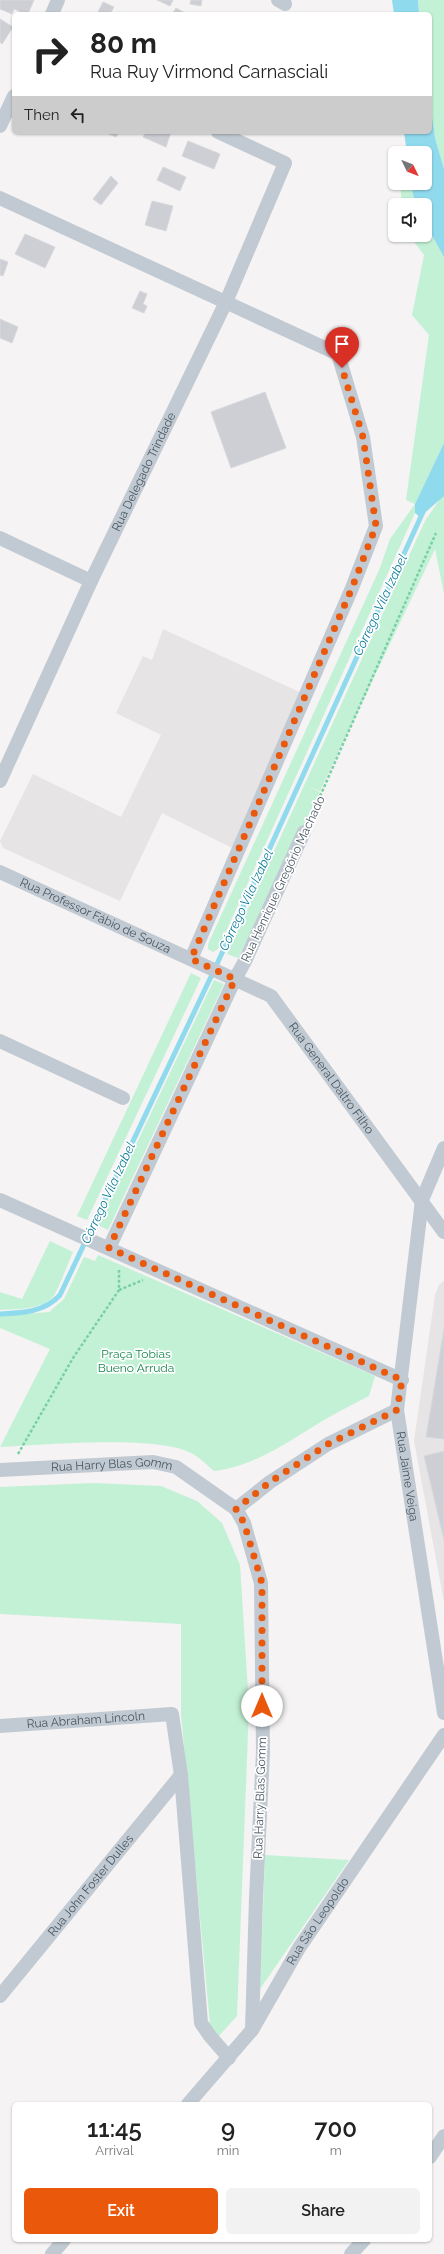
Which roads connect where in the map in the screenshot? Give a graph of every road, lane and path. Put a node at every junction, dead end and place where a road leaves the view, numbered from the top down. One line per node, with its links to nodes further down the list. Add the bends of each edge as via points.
1 (58, 0): 2 (street)
2 (53, 12)
3 (12, 100): 4 (street)
4 (0, 126)
5 (222, 134): 7 (street, Rua Delegado Trindade, via 285,163)
6 (0, 198): 7 (street)
7 (226, 302): 10 (street, Rua Delegado Trindade); 14 (street, via 338,354 363,437 376,526 352,588)
8 (436, 532): 12 (path, Rua Henrique Gregório Machado)
9 (0, 538): 10 (street)
10 (91, 581): 11 (street, Rua Delegado Trindade)
11 (0, 781)
12 (304, 832): 15 (street, Rua Henrique Gregório Machado, via 246,961)
13 (0, 872): 14 (street, Rua Professor Fábio de Souza)
14 (191, 959): 15 (street, Rua General Daltro Filho)
15 (230, 977): 20 (street, Rua General Daltro Filho, via 271,996); 22 (street, Rua Henrique Gregório Machado)
16 (0, 1041): 17 (street)
17 (123, 1098)
18 (444, 1148): 20 (street, Rua Jaime Veiga)
19 (0, 1200): 22 (street)
20 (422, 1200): 21 (street, Rua General Daltro Filho); 23 (street, Rua Jaime Veiga)
21 (444, 1232)
22 (105, 1247): 23 (street); 25 (path, via 117,1262 119,1290 73,1358)
23 (402, 1380): 24 (street, Rua Jaime Veiga)
24 (397, 1410): 26 (street, via 328,1444 270,1482); 27 (street, Rua Jaime Veiga)
25 (5, 1470): 26 (street, Rua Harry Blas Gomm, via 153,1462 176,1467)
26 (236, 1509): 32 (street, Rua Harry Blas Gomm, via 244,1523 262,1583 263,1752)
27 (444, 1713)
28 (0, 1726): 30 (street, Rua Abraham Lincoln, via 172,1714)
29 (444, 1735): 32 (street, Rua São Leopoldo, via 299,1948)
30 (181, 1775): 31 (street, Rua John Foster Dulles); 33 (street, via 201,2023)
31 (0, 1996)
32 (252, 2030): 33 (street, Rua São Leopoldo)
33 (229, 2058): 34 (street, Rua São Leopoldo)
34 (190, 2102)
35 (444, 2136): 36 (street)
36 (432, 2154)
37 (62, 2242): 39 (street)
38 (362, 2242): 40 (street)
39 (52, 2254)
40 (351, 2254)

